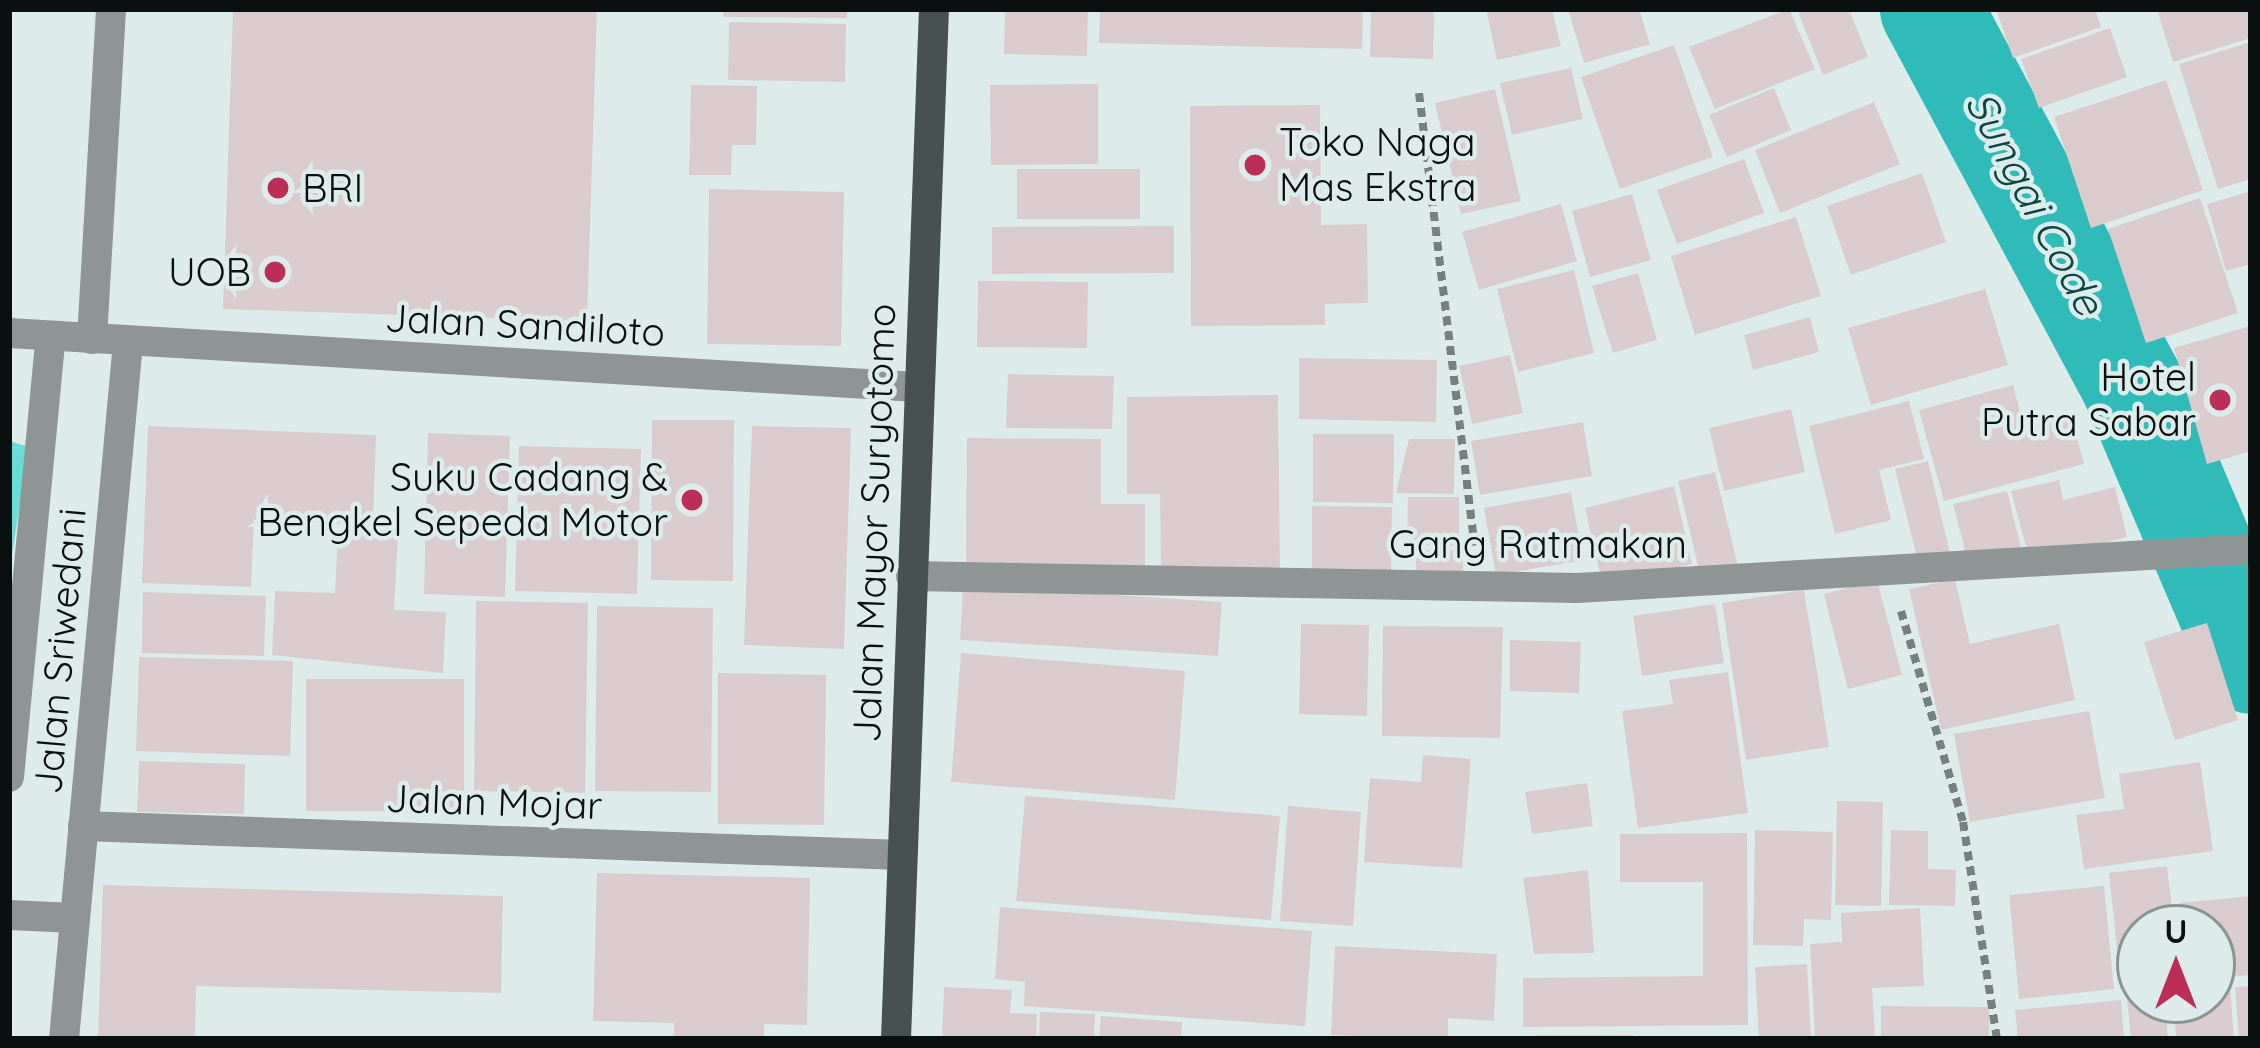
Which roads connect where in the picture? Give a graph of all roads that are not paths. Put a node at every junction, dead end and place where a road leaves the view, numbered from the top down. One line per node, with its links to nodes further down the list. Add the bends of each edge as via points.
1 (111, 9): 5 (street)
2 (934, 9): 7 (main road, Jalan Mayor Suryotomo)
3 (9, 333): 4 (street, Jalan Sandiloto)
4 (51, 336): 5 (street, Jalan Sandiloto); 10 (street, Jalan Sriwedani)
5 (92, 339): 6 (street, Jalan Sandiloto)
6 (128, 342): 7 (street, Jalan Sandiloto); 11 (street, Jalan Sriwedani)
7 (917, 387): 9 (main road, Jalan Mayor Suryotomo)
8 (2251, 549): 9 (street, Gang Ratmakan, via 1891,575 1480,589)
9 (911, 576): 12 (main road, Jalan Mayor Suryotomo)
10 (9, 777)
11 (83, 826): 12 (street, Jalan Mojar); 14 (street, Jalan Sriwedani)
12 (902, 855): 16 (main road, Jalan Mayor Suryotomo)
13 (9, 915): 14 (street)
14 (75, 918): 15 (street, Jalan Sriwedani)
15 (64, 1039)
16 (896, 1039)

